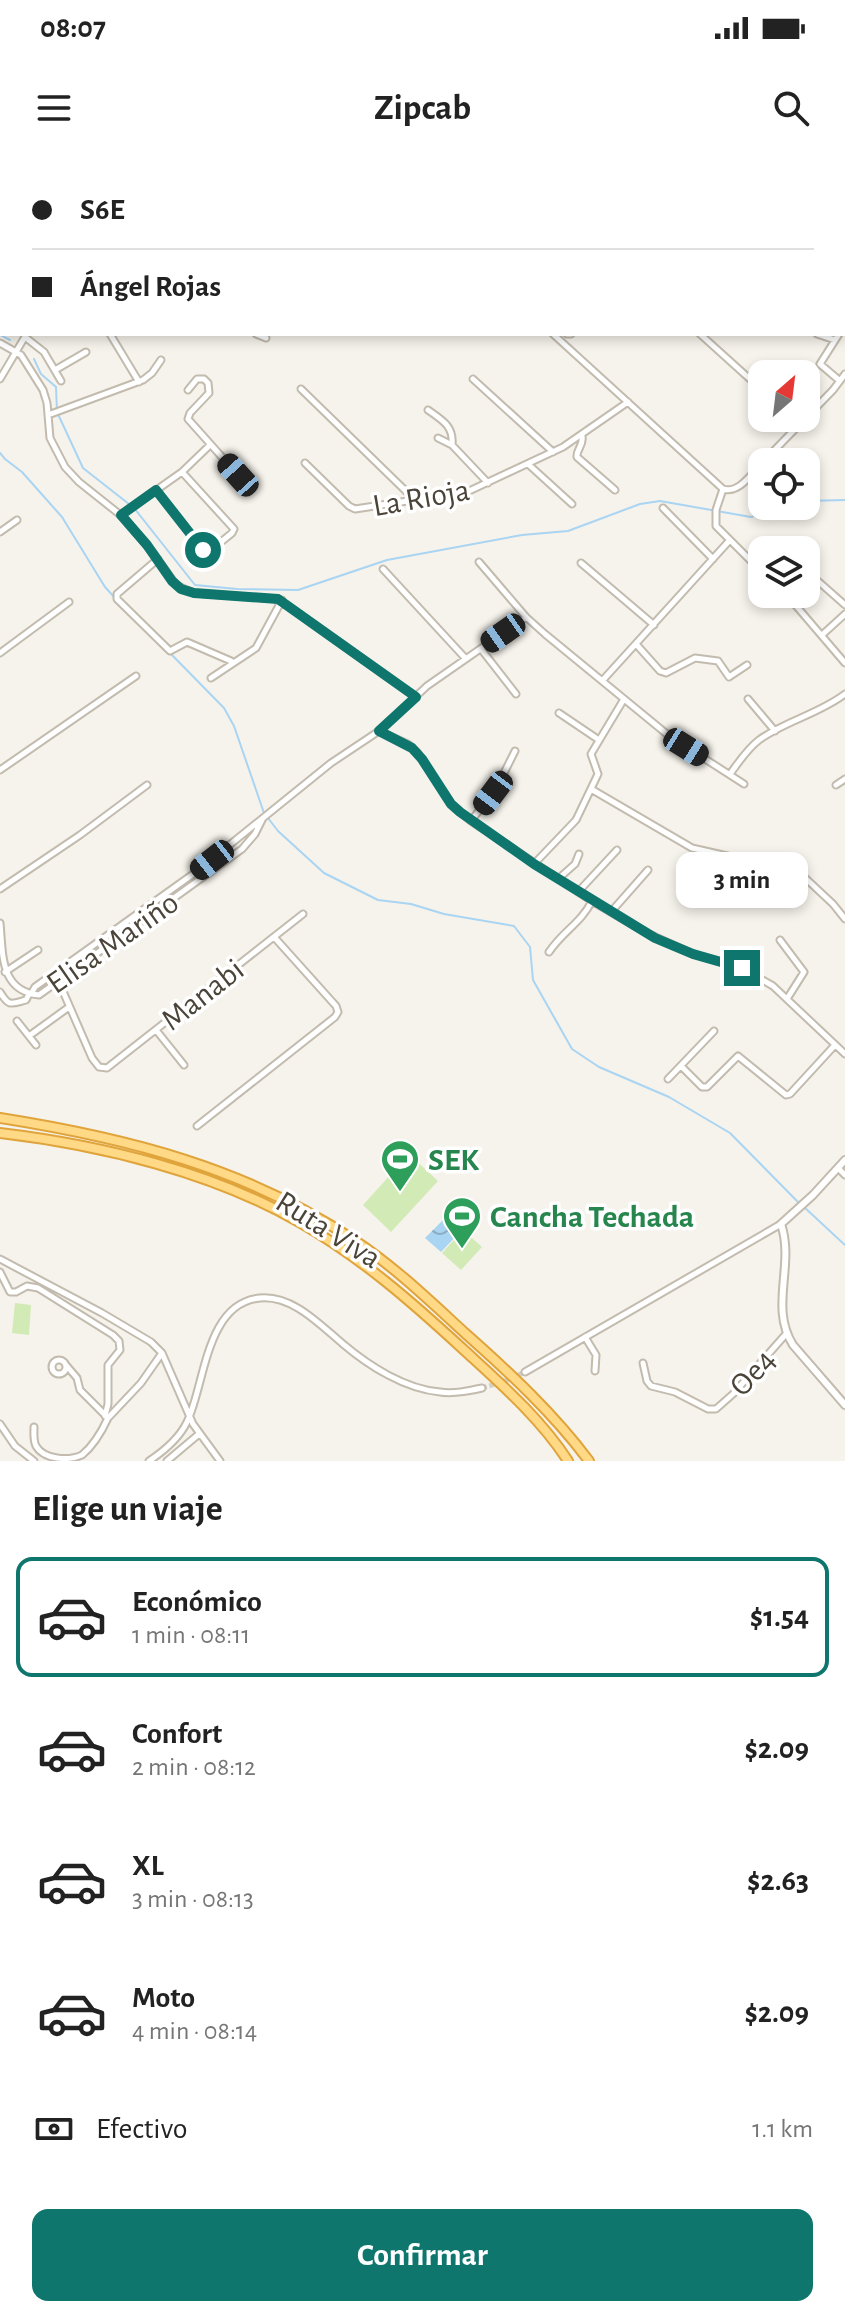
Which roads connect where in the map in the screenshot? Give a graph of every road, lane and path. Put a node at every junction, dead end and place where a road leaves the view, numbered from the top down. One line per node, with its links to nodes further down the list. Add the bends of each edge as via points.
1 (25, 336): 8 (street)
2 (27, 336): 11 (street)
3 (111, 336): 18 (street)
4 (557, 336): 21 (street)
5 (702, 336): 13 (street)
6 (837, 337): 17 (street, via 820,364)
7 (0, 343): 8 (street)
8 (17, 351): 14 (street); 24 (street, via 43,390)
9 (86, 352): 11 (street)
10 (161, 360): 18 (street)
11 (55, 370): 16 (street)
12 (845, 374): 17 (street)
13 (748, 377)
14 (0, 379)
15 (473, 379): 31 (street)
16 (61, 381)
17 (840, 381): 22 (street)
18 (139, 382): 24 (street)
19 (301, 389): 41 (street)
20 (188, 390): 29 (street, via 199,378 210,386 188,417)
21 (628, 402): 26 (street, La Rioja); 40 (street)
22 (820, 404)
23 (428, 410): 28 (street, via 452,431)
24 (51, 414): 44 (street, via 50,438 59,457 71,474)
25 (794, 432): 30 (street)
26 (582, 436): 31 (street, La Rioja); 38 (street, via 577,457)
27 (438, 438): 28 (street)
28 (452, 445): 37 (street)
29 (211, 446): 34 (street); 35 (street)
30 (778, 448)
31 (553, 452): 33 (street, La Rioja)
32 (305, 463): 41 (street, La Rioja, via 352,508)
33 (528, 464): 37 (street, La Rioja); 42 (street)
34 (182, 473): 39 (street); 39 (street, via 232,527 232,533 208,552)
35 (238, 475)
36 (748, 477): 40 (street, via 735,490)
37 (488, 483): 41 (street, La Rioja)
38 (615, 490)
39 (157, 491): 44 (street)
40 (722, 491): 47 (street, via 716,526)
41 (416, 501)
42 (572, 504)
43 (663, 508): 49 (street)
44 (122, 516): 48 (street)
45 (17, 520): 46 (street)
46 (0, 532)
47 (729, 541): 49 (street); 50 (street)
48 (158, 559): 55 (street, via 172,581 187,592); 67 (street, via 117,599 170,651 187,642)
49 (713, 559): 61 (street)
50 (748, 559)
51 (479, 562): 60 (street)
52 (581, 563): 61 (street)
53 (383, 569): 66 (street)
54 (820, 583): 57 (street)
55 (282, 600): 71 (street, via 256,648); 75 (street)
56 (69, 602): 65 (street)
57 (845, 605)
58 (798, 608): 62 (street)
59 (845, 614): 62 (street)
60 (526, 617): 64 (street, Elisa Mariño); 72 (street)
61 (654, 625): 63 (street)
62 (822, 635): 68 (street)
63 (636, 644): 69 (street, via 663,673 701,657 720,662 729,677); 72 (street)
64 (481, 649): 66 (street, Elisa Mariño); 73 (street)
65 (0, 653)
66 (466, 659): 75 (street, Elisa Mariño)
67 (231, 661)
68 (845, 663)
69 (747, 665)
70 (136, 676): 83 (street)
71 (211, 678)
72 (602, 681): 76 (street)
73 (516, 694)
74 (845, 694): 80 (street)
75 (416, 697): 79 (street, Elisa Mariño)
76 (624, 699): 81 (street); 84 (street)
77 (748, 699): 80 (street)
78 (559, 713): 81 (street)
79 (379, 731): 90 (street, Elisa Mariño); 91 (street, via 417,752 451,804)
80 (775, 731): 84 (street, via 750,748)
81 (599, 740): 89 (street, via 590,756 598,771)
82 (515, 751): 91 (street, via 496,789)
83 (0, 770)
84 (730, 774): 86 (street)
85 (845, 779): 88 (street)
86 (744, 784)
87 (147, 785): 99 (street)
88 (836, 785)
89 (591, 789): 95 (street, via 572,824); 104 (street, via 692,848 758,863 786,860)
90 (262, 819): 94 (street, Elisa Mariño); 96 (street, Elisa Mariño, via 250,840)
91 (471, 821): 95 (street)
92 (617, 850): 100 (street)
93 (579, 854): 98 (street)
94 (212, 860): 96 (street); 111 (street, Elisa Mariño)
95 (534, 864): 98 (street)
96 (217, 867): 112 (street, Elisa Mariño)
97 (648, 870): 102 (street)
98 (558, 879): 100 (street)
99 (0, 889)
100 (578, 892): 101 (street)
101 (592, 901): 102 (street); 109 (street)
102 (611, 912): 115 (street, via 669,944 742,968)
103 (303, 914): 106 (street, Manabi)
104 (845, 919)
105 (0, 923): 110 (street)
106 (275, 938): 118 (street, Manabi); 128 (street, via 338,1012)
107 (780, 940): 115 (street, via 804,972)
108 (38, 950): 110 (street)
109 (549, 952)
110 (5, 972): 114 (street, via 12,985)
111 (55, 973): 112 (street); 114 (street, Elisa Mariño)
112 (58, 982): 114 (street, Elisa Mariño, via 39,995); 116 (street)
113 (0, 992): 114 (street, via 11,1004)
114 (30, 994)
115 (787, 999): 122 (street)
116 (69, 1007): 118 (street, Manabi, via 99,1067 111,1067); 120 (street)
117 (17, 1021): 120 (street)
118 (156, 1030): 124 (street)
119 (714, 1031): 125 (street)
120 (29, 1036): 121 (street)
121 (36, 1045)
122 (835, 1045): 123 (street); 125 (street, via 786,1095 738,1056 707,1087)
123 (845, 1054)
124 (184, 1065)
125 (681, 1066): 126 (street)
126 (668, 1079)
127 (0, 1118): 155 (highway, Ruta Viva, via 169,1153 310,1212 423,1295 548,1412)
128 (197, 1126)
129 (0, 1133): 154 (highway, Ruta Viva, via 165,1167 247,1196 301,1223 413,1303 537,1422)
130 (845, 1160): 131 (street)
131 (838, 1168): 132 (street); 133 (street)
132 (845, 1175)
133 (781, 1224): 136 (street, via 786,1251 780,1304); 137 (street)
134 (0, 1259): 138 (street, via 142,1335)
135 (0, 1272): 146 (street, via 10,1292 38,1288 119,1341 120,1350 108,1365)
136 (786, 1334): 139 (street, Oe4, via 716,1409 651,1386); 144 (street)
137 (585, 1337): 141 (street, via 596,1355); 142 (street)
138 (162, 1353): 145 (street); 146 (street)
139 (643, 1363)
140 (65, 1368): 146 (street)
141 (595, 1371)
142 (525, 1372)
143 (482, 1388): 145 (street, via 452,1393 411,1385 358,1356 293,1306 261,1298 242,1304 220,1327)
144 (845, 1405)
145 (190, 1416): 149 (street); 151 (street, via 175,1440)
146 (106, 1417): 148 (street, via 93,1443 70,1461 38,1450)
147 (0, 1424): 150 (street)
148 (34, 1427)
149 (199, 1434): 152 (street); 153 (street)
150 (34, 1461)
151 (149, 1461)
152 (167, 1461)
153 (220, 1461)
154 (568, 1461)
155 (589, 1461)

